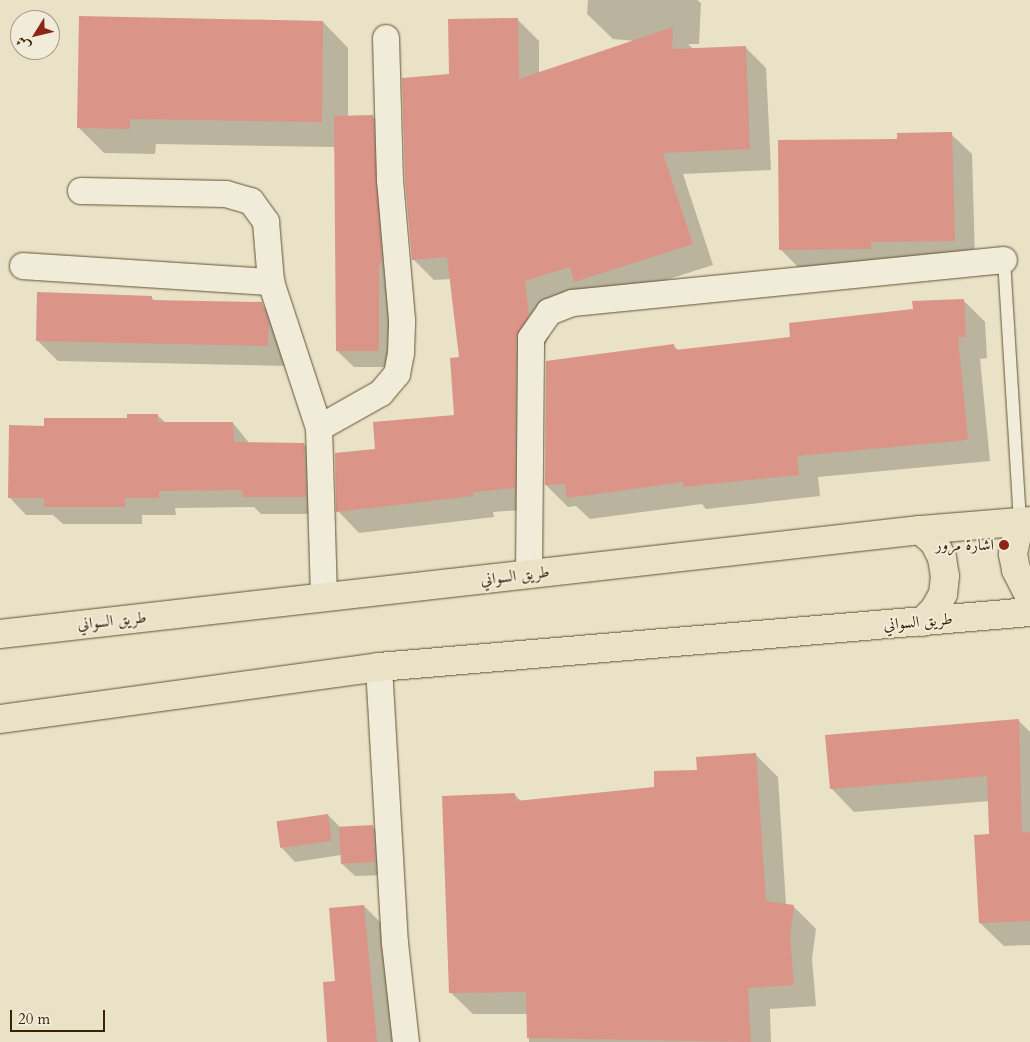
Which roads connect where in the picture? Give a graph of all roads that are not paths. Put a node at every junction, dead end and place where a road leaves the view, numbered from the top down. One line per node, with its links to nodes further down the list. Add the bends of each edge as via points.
1 (386, 38): 6 (street, via 390,181 402,320 401,353 396,374 381,392)
2 (80, 191): 5 (street, via 226,194 251,201 266,222)
3 (1004, 260): 7 (lane); 9 (street, via 573,304 549,312 531,338)
4 (24, 266): 5 (street)
5 (271, 282): 6 (street)
6 (319, 428): 10 (street)
7 (1025, 521): 8 (highway, طريق السواني); 11 (highway, via 1013,554 1016,570)
8 (920, 530): 9 (highway, طريق السواني); 13 (highway, via 934,542 942,558 945,576 943,594)
9 (529, 574): 10 (highway, طريق السواني)
10 (324, 598): 14 (highway, طريق السواني)
11 (1030, 598)
12 (1030, 612): 13 (highway, طريق السواني)
13 (922, 622): 15 (highway, طريق السواني)
14 (0, 634)
15 (379, 667): 16 (highway, طريق السواني); 17 (street, via 395,943)
16 (0, 719)
17 (406, 1042)

